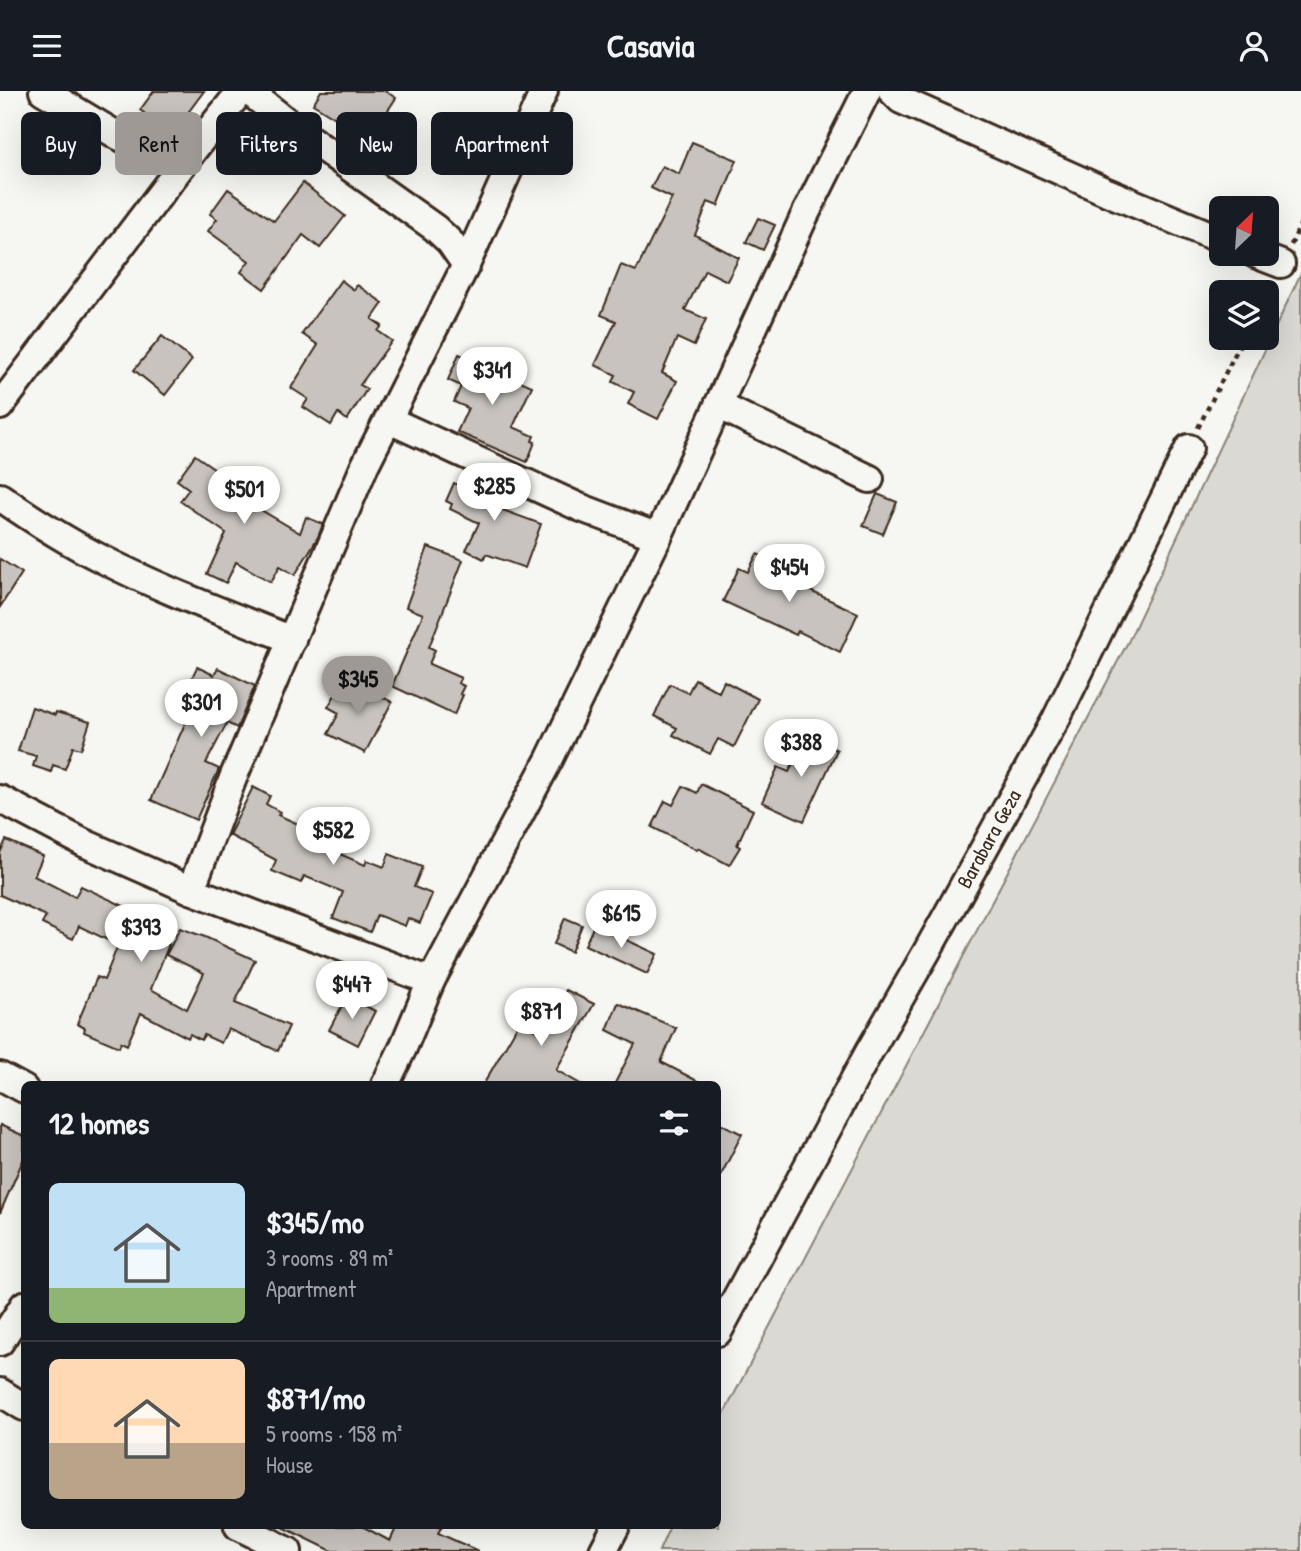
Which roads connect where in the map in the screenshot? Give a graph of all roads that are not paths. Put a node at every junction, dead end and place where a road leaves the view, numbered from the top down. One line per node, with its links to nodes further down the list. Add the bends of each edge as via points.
1 (43, 91): 7 (street)
2 (241, 91): 8 (street)
3 (248, 91): 13 (street, via 435,228)
4 (544, 91): 13 (street)
5 (896, 96): 6 (street, via 887,101); 12 (street)
6 (863, 101): 14 (street)
7 (115, 134)
8 (202, 138)
9 (163, 175): 11 (street)
10 (174, 175): 11 (street)
11 (162, 192): 15 (street)
12 (1209, 235)
13 (466, 265): 16 (street)
14 (718, 405): 18 (street); 20 (street)
15 (0, 406)
16 (388, 420): 20 (street, via 579,507); 21 (street)
17 (1189, 448): 29 (street, Barabara Geza, via 1056,719)
18 (870, 479)
19 (0, 497): 21 (street, via 100,558)
20 (658, 537): 24 (street, via 550,758)
21 (292, 640): 23 (street)
22 (0, 799): 23 (street, via 84,843)
23 (191, 890): 24 (street)
24 (431, 981): 26 (street)
25 (0, 1076): 27 (street)
26 (387, 1081)
27 (21, 1087)
28 (21, 1310): 30 (street)
29 (721, 1326)
30 (0, 1342)
31 (0, 1392): 32 (street)
32 (21, 1404)
33 (244, 1529): 35 (street)
34 (614, 1529): 36 (street)
35 (288, 1551)
36 (603, 1551)

